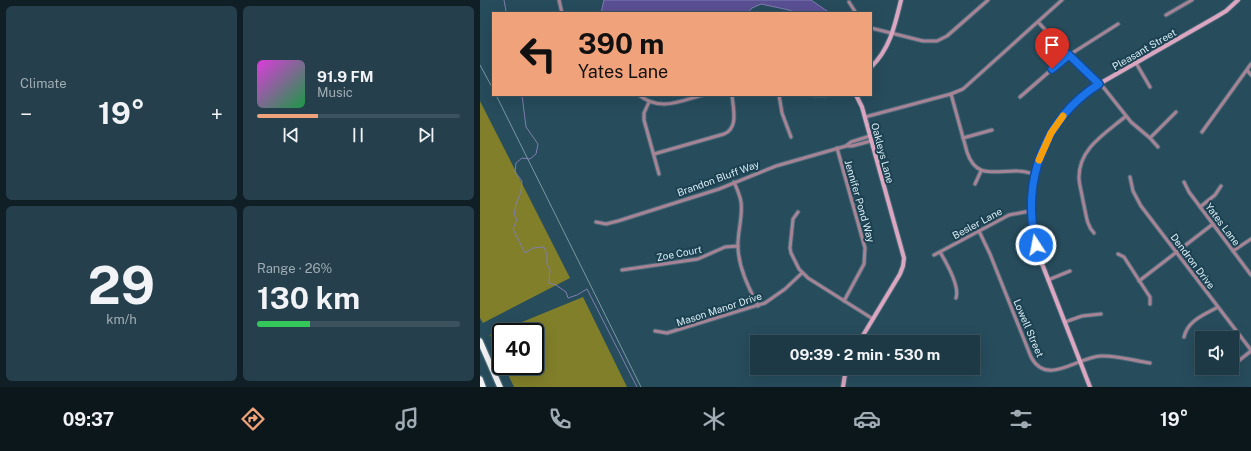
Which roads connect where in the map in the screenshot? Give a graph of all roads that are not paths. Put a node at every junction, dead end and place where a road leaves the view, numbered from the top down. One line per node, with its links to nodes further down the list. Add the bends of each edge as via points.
1 (559, 0): 8 (street)
2 (901, 0): 14 (street)
3 (988, 0): 14 (street, via 947,36 937,40 923,41)
4 (1062, 0): 11 (street, Oakleys Lane)
5 (1192, 0): 10 (street)
6 (1238, 0): 16 (street, Pleasant Street, via 1216,17)
7 (850, 2): 9 (street)
8 (562, 12)
9 (855, 12)
10 (1166, 15)
11 (1038, 22): 15 (street); 23 (street, Oakleys Lane, via 966,86)
12 (1118, 24): 15 (street)
13 (872, 28): 14 (street)
14 (892, 33): 18 (street, via 889,43)
15 (1069, 55): 21 (street); 29 (street)
16 (1136, 63): 21 (street, Pleasant Street); 22 (street)
17 (1251, 64): 19 (street)
18 (872, 67)
19 (1247, 70): 20 (street); 35 (street)
20 (1251, 75)
21 (1099, 84): 32 (street); 47 (street, Pleasant Street, via 1079,99 1062,117 1045,145)
22 (1150, 87)
23 (951, 94): 33 (street, Oakleys Lane); 38 (street)
24 (640, 96): 30 (street)
25 (699, 96): 30 (street, via 664,105)
26 (732, 96): 44 (street, via 732,129 724,134)
27 (779, 96): 37 (street)
28 (857, 96): 33 (street)
29 (1020, 97)
30 (649, 102): 44 (street, via 644,120)
31 (1176, 112): 39 (street)
32 (1126, 116): 39 (street); 59 (street, via 1092,144 1081,163 1080,184 1089,227)
33 (865, 117): 36 (street, Oakleys Lane)
34 (992, 130): 38 (street)
35 (1202, 132)
36 (870, 136): 40 (street, Oakleys Lane); 41 (street, Brandon Bluff Way)
37 (791, 137)
38 (963, 138): 45 (street, via 969,158)
39 (1150, 138): 42 (street)
40 (871, 141): 41 (street, Brandon Bluff Way); 79 (street, Oakleys Lane, via 904,258 900,274)
41 (846, 146): 43 (street, Brandon Bluff Way)
42 (1158, 147)
43 (837, 148): 49 (street, Brandon Bluff Way, via 776,166); 74 (street, Jennifer Pond Way, via 865,248 862,269)
44 (654, 154): 46 (street)
45 (982, 171): 47 (street, via 1018,171); 51 (street)
46 (659, 174)
47 (1034, 174): 54 (street, Pleasant Street)
48 (1130, 177): 64 (street, Dendron Drive, via 1138,201)
49 (734, 182): 56 (street, Brandon Bluff Way, via 618,221 606,224); 61 (street, via 742,203)
50 (1184, 182): 53 (street, Yates Lane)
51 (975, 184)
52 (1221, 186): 53 (street, via 1215,196)
53 (1200, 207): 57 (street, Yates Lane)
54 (1030, 211): 58 (street, Besler Lane, via 1009,215); 71 (street, Pleasant Street, via 1036,245)
55 (798, 212): 69 (street, via 793,219 790,248)
56 (596, 222)
57 (1212, 224): 62 (street, Yates Lane); 64 (street)
58 (979, 231): 63 (street, Besler Lane); 87 (street, Lowell Street, via 1033,362 1043,371 1050,372)
59 (1094, 233)
60 (1251, 239): 62 (street)
61 (738, 246): 67 (street, Zoe Court, via 725,247 698,259); 76 (street, via 743,272)
62 (1233, 251): 70 (street, Yates Lane)
63 (940, 252): 66 (street, Besler Lane); 73 (street, via 955,285)
64 (1177, 253): 72 (street); 77 (street, Dendron Drive)
65 (1118, 254): 72 (street, via 1124,257)
66 (934, 255)
67 (622, 270)
68 (1070, 271): 71 (street)
69 (802, 273): 74 (street); 76 (street, Mason Manor Drive, via 773,298)
70 (1251, 275)
71 (1048, 280): 80 (street, Pleasant Street)
72 (1139, 280): 75 (street, via 1150,297)
73 (956, 298)
74 (844, 301): 79 (street)
75 (1150, 304)
76 (758, 306): 81 (street, Mason Manor Drive, via 668,333)
77 (1218, 307): 83 (street, via 1190,324); 85 (street, Dendron Drive)
78 (1100, 314): 80 (street, via 1082,316)
79 (872, 319): 82 (street, Oakleys Lane)
80 (1065, 322): 87 (street, Pleasant Street)
81 (655, 331)
82 (862, 335)
83 (1184, 337)
84 (480, 341): 92 (highway)
85 (1251, 350): 86 (street)
86 (1239, 360)
87 (1080, 362): 88 (street, Lowell Street, via 1103,356); 94 (street, Pleasant Street)
88 (1150, 363)
89 (845, 375): 93 (street)
90 (480, 379): 91 (highway)
91 (483, 387)
92 (500, 387)
93 (843, 387)
94 (1090, 387)

